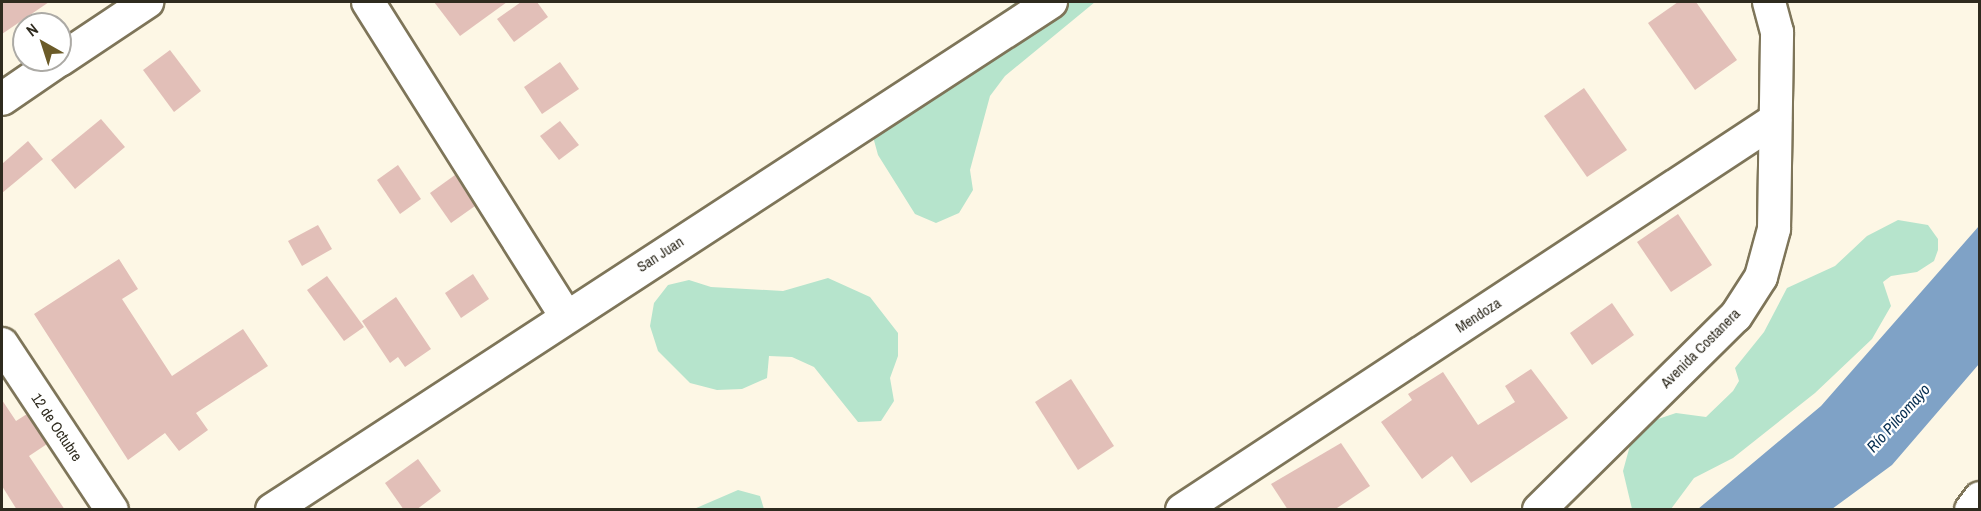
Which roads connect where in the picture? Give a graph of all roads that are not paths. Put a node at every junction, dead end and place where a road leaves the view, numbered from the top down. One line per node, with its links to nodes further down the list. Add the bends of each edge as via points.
1 (147, 2): 5 (street)
2 (368, 2): 9 (street)
3 (1051, 2): 9 (street, San Juan)
4 (1769, 2): 8 (street, Avenida Costanera, via 1777,32)
5 (72, 52)
6 (42, 72): 7 (street)
7 (2, 99)
8 (1775, 120): 14 (street, Mendoza); 15 (street, Avenida Costanera, via 1774,229 1761,278 1736,316)
9 (565, 315): 13 (street, San Juan)
10 (2, 344): 12 (street, 12 de Octubre)
11 (1980, 498): 16 (street)
12 (112, 510)
13 (272, 510)
14 (1182, 510)
15 (1539, 510)
16 (1971, 510)

